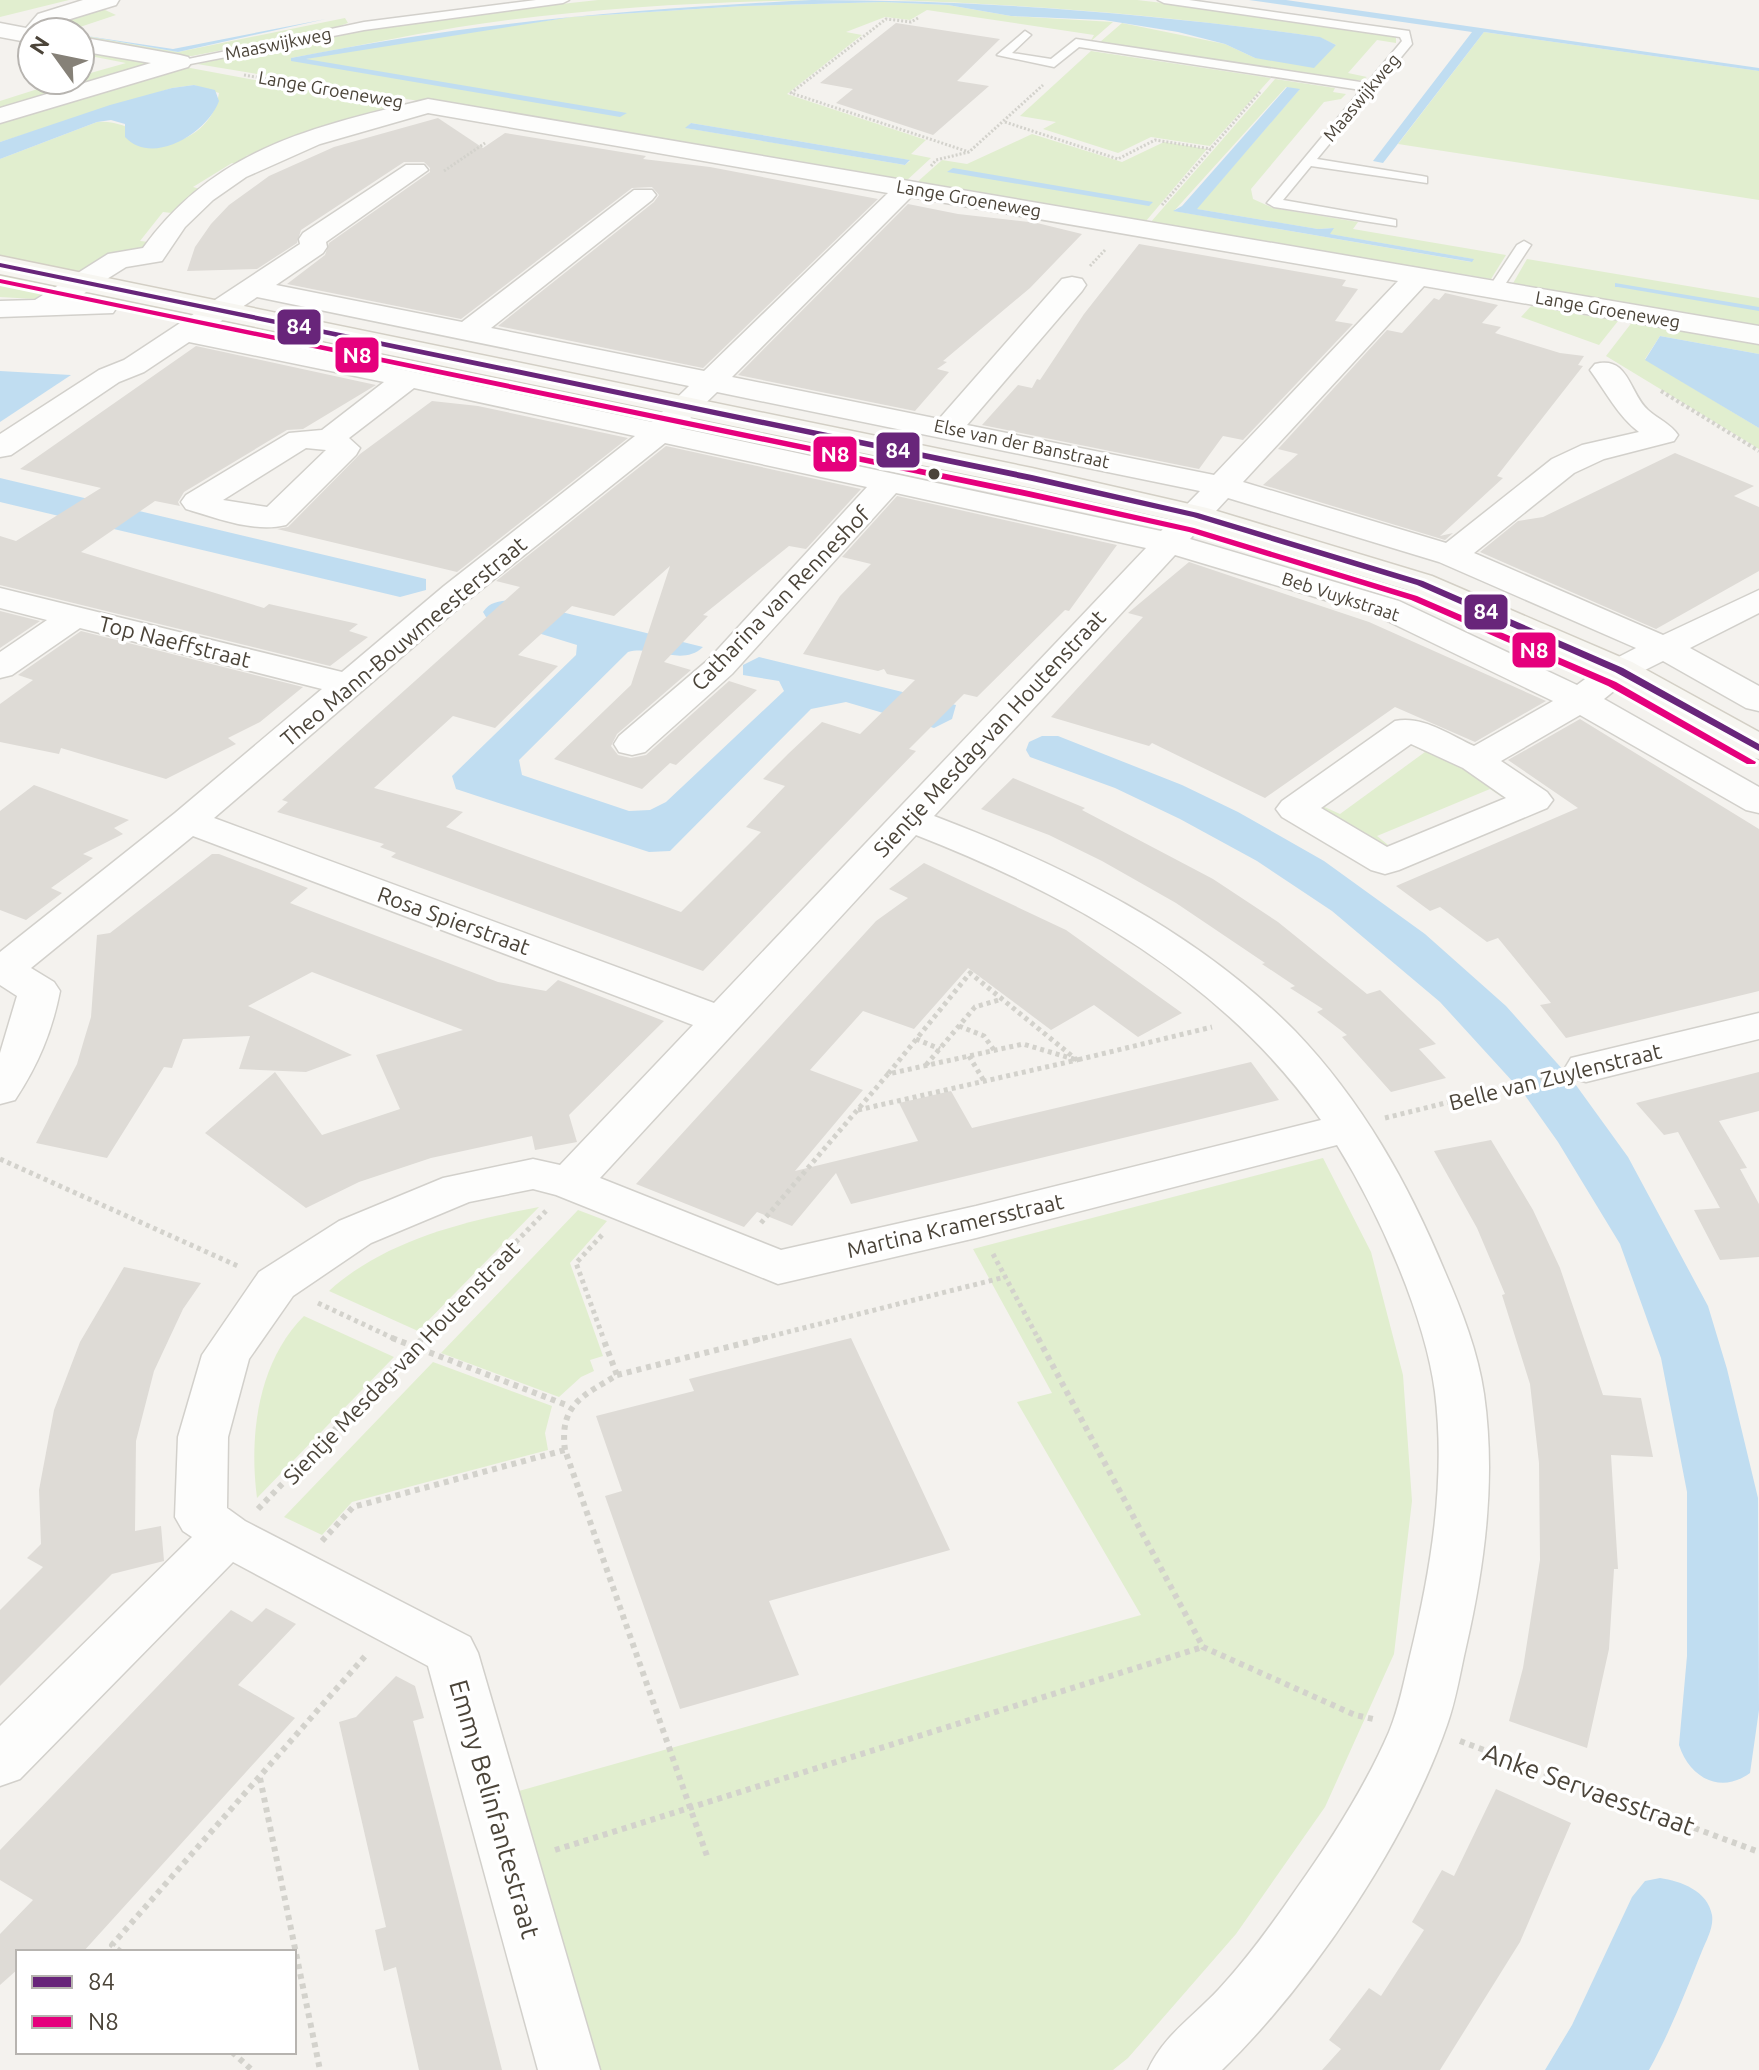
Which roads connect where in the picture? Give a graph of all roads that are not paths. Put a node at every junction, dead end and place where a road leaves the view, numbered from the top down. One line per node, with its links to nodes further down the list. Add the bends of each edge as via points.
1 (108, 0): 4 (street)
2 (563, 0): 7 (lane, Maaswijkweg, via 364,26)
3 (1164, 0): 8 (lane, Maaswijkweg, via 1405,34 1408,41)
4 (56, 16)
5 (1025, 35): 8 (lane, via 1003,55 1054,63 1076,43)
6 (96, 47): 7 (street)
7 (180, 62): 9 (street, Maaswijkweg)
8 (1369, 87): 10 (lane, Maaswijkweg)
9 (0, 116)
10 (1308, 162): 12 (lane); 15 (lane, Maaswijkweg, via 1274,203)
11 (415, 170): 21 (street, via 312,239 314,247)
12 (1422, 180)
13 (903, 192): 18 (street, Lange Groeneweg, via 428,106 286,148 232,175 186,209 152,255 118,260); 22 (street, Lange Groeneweg); 32 (street, Theo Mann-Bouwmeesterstraat)
14 (643, 195): 27 (street)
15 (1391, 223)
16 (1524, 245): 22 (lane)
17 (0, 265): 18 (street)
18 (81, 282): 23 (street); 26 (street)
19 (1411, 284): 39 (street, Sientje Mesdag-van Houtenstraat)
20 (1072, 285): 34 (street)
21 (252, 288): 26 (street); 27 (street, Else van der Banstraat)
22 (1495, 289): 29 (street, Lange Groeneweg)
23 (43, 307): 24 (street); 25 (street)
24 (103, 307)
25 (0, 309)
26 (219, 310): 28 (street); 33 (street)
27 (468, 332): 32 (street, Else van der Banstraat)
28 (185, 333): 31 (street, Beb Vuykstraat); 37 (street)
29 (1759, 335)
30 (1605, 370): 40 (street, via 1633,413 1663,435 1593,452 1563,466)
31 (408, 378): 35 (street, Beb Vuykstraat); 36 (street)
32 (712, 380): 33 (street, Theo Mann-Bouwmeesterstraat); 34 (street, Else van der Banstraat)
33 (686, 406): 35 (street, Theo Mann-Bouwmeesterstraat); 39 (street)
34 (948, 428): 39 (street, Else van der Banstraat)
35 (657, 434): 38 (street, Beb Vuykstraat); 47 (street, Theo Mann-Bouwmeesterstraat, via 456,593)
36 (329, 439)
37 (0, 448)
38 (890, 481): 39 (street, Beb Vuykstraat); 50 (street, Catharina van Renneshof, via 720,667)
39 (1195, 515): 40 (street, Else van der Banstraat); 46 (street, via 1420,583); 48 (street, Beb Vuykstraat); 54 (street, Sientje Mesdag-van Houtenstraat)
40 (1451, 555): 44 (street, Else van der Banstraat)
41 (0, 598): 43 (street, Top Naeffstraat)
42 (1759, 600): 44 (street)
43 (75, 616): 45 (street); 47 (street, Top Naeffstraat)
44 (1663, 647): 46 (street); 49 (street, Else van der Banstraat)
45 (0, 668)
46 (1619, 670): 48 (street); 51 (street)
47 (350, 685): 55 (street, Theo Mann-Bouwmeesterstraat)
48 (1580, 700): 52 (street); 53 (street, Beb Vuykstraat)
49 (1759, 700)
50 (632, 744)
51 (1759, 748)
52 (1476, 760): 52 (street, via 1534,800 1385,862 1295,809 1408,729)
53 (1759, 802)
54 (908, 819): 57 (street, Sientje Mesdag-van Houtenstraat); 61 (street, via 1072,887 1152,936 1255,1017 1308,1072)
55 (188, 821): 56 (street, Theo Mann-Bouwmeesterstraat); 57 (street, Rosa Spierstraat)
56 (2, 968): 60 (street, Theo Mann-Bouwmeesterstraat, via 39,991 33,1025)
57 (720, 1020): 62 (street, Sientje Mesdag-van Houtenstraat)
58 (1759, 1026): 59 (street, Belle van Zuylenstraat)
59 (1586, 1068)
60 (0, 1090)
61 (1350, 1127): 62 (street, Martina Kramersstraat, via 778,1267); 66 (street, via 1416,1257 1459,1388 1466,1489 1453,1592 1419,1727 1375,1818 1312,1918 1239,2012)
62 (569, 1183): 63 (street, via 533,1174 459,1189 355,1232 276,1284 226,1355 203,1437 201,1517)
63 (227, 1535): 64 (street); 65 (street, Emmy Belinfantestraat, via 451,1653)
64 (0, 1762)
65 (569, 2070)
66 (1179, 2070)

